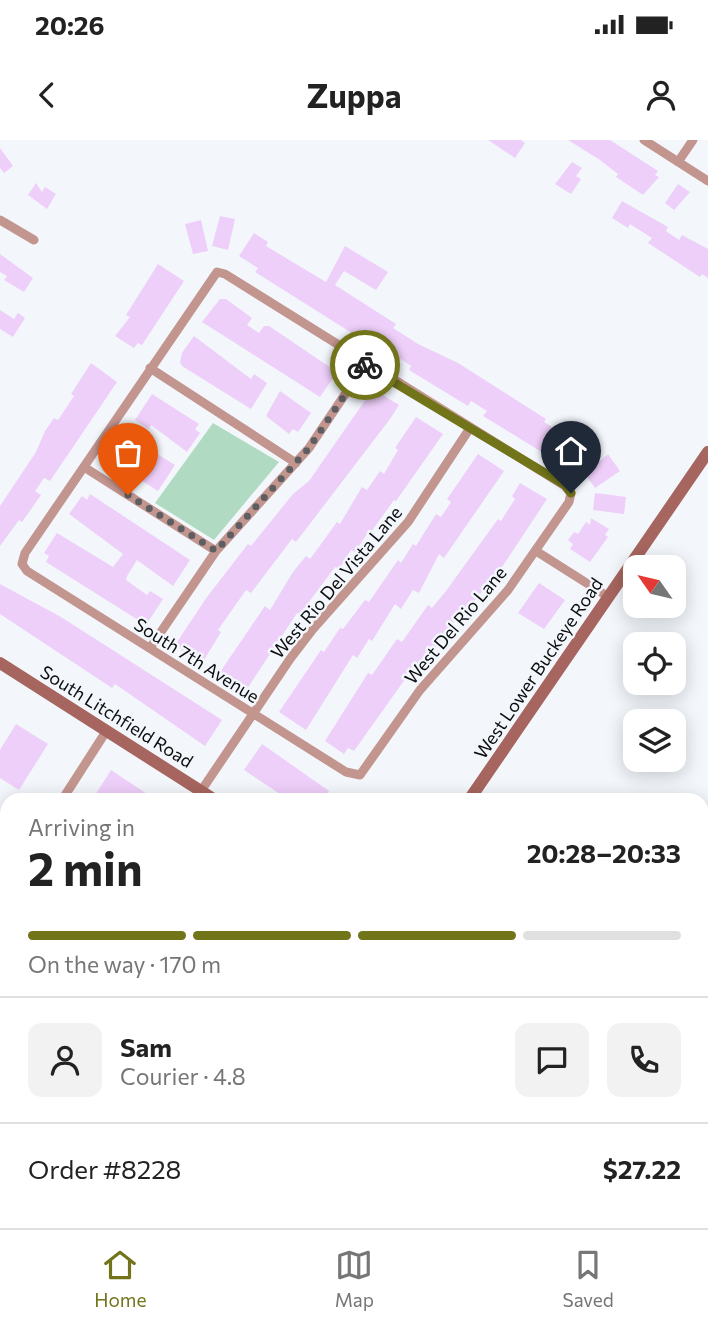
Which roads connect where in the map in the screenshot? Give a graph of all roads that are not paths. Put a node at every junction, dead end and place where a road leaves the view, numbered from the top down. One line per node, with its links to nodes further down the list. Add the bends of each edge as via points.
1 (644, 140): 3 (street)
2 (693, 140): 3 (street)
3 (678, 162): 4 (street)
4 (708, 181)
5 (0, 220): 6 (street)
6 (34, 240)
7 (366, 363): 8 (street, via 217,272); 9 (street); 11 (street)
8 (150, 368): 11 (street); 12 (street)
9 (470, 428): 14 (street, West Del Rio Lane, via 571,493); 18 (street, West Rio Del Vista Lane, via 408,522 313,629)
10 (708, 452): 15 (main road, West Lower Buckeye Road)
11 (296, 463): 13 (street)
12 (84, 467): 13 (street); 16 (street, South 7th Avenue, via 22,564)
13 (216, 551): 16 (street)
14 (536, 551): 15 (street); 20 (street, West Del Rio Lane, via 420,690)
15 (607, 596): 24 (main road, West Lower Buckeye Road)
16 (150, 648): 18 (street, South 7th Avenue)
17 (0, 663): 19 (main road, South Litchfield Road)
18 (253, 714): 20 (street, South 7th Avenue, via 346,772); 21 (street, West Rio Del Vista Lane)
19 (107, 730): 21 (main road, South Litchfield Road); 22 (street)
20 (360, 775)
21 (201, 790): 23 (main road, South Litchfield Road)
22 (66, 793)
23 (205, 793)
24 (474, 793)

